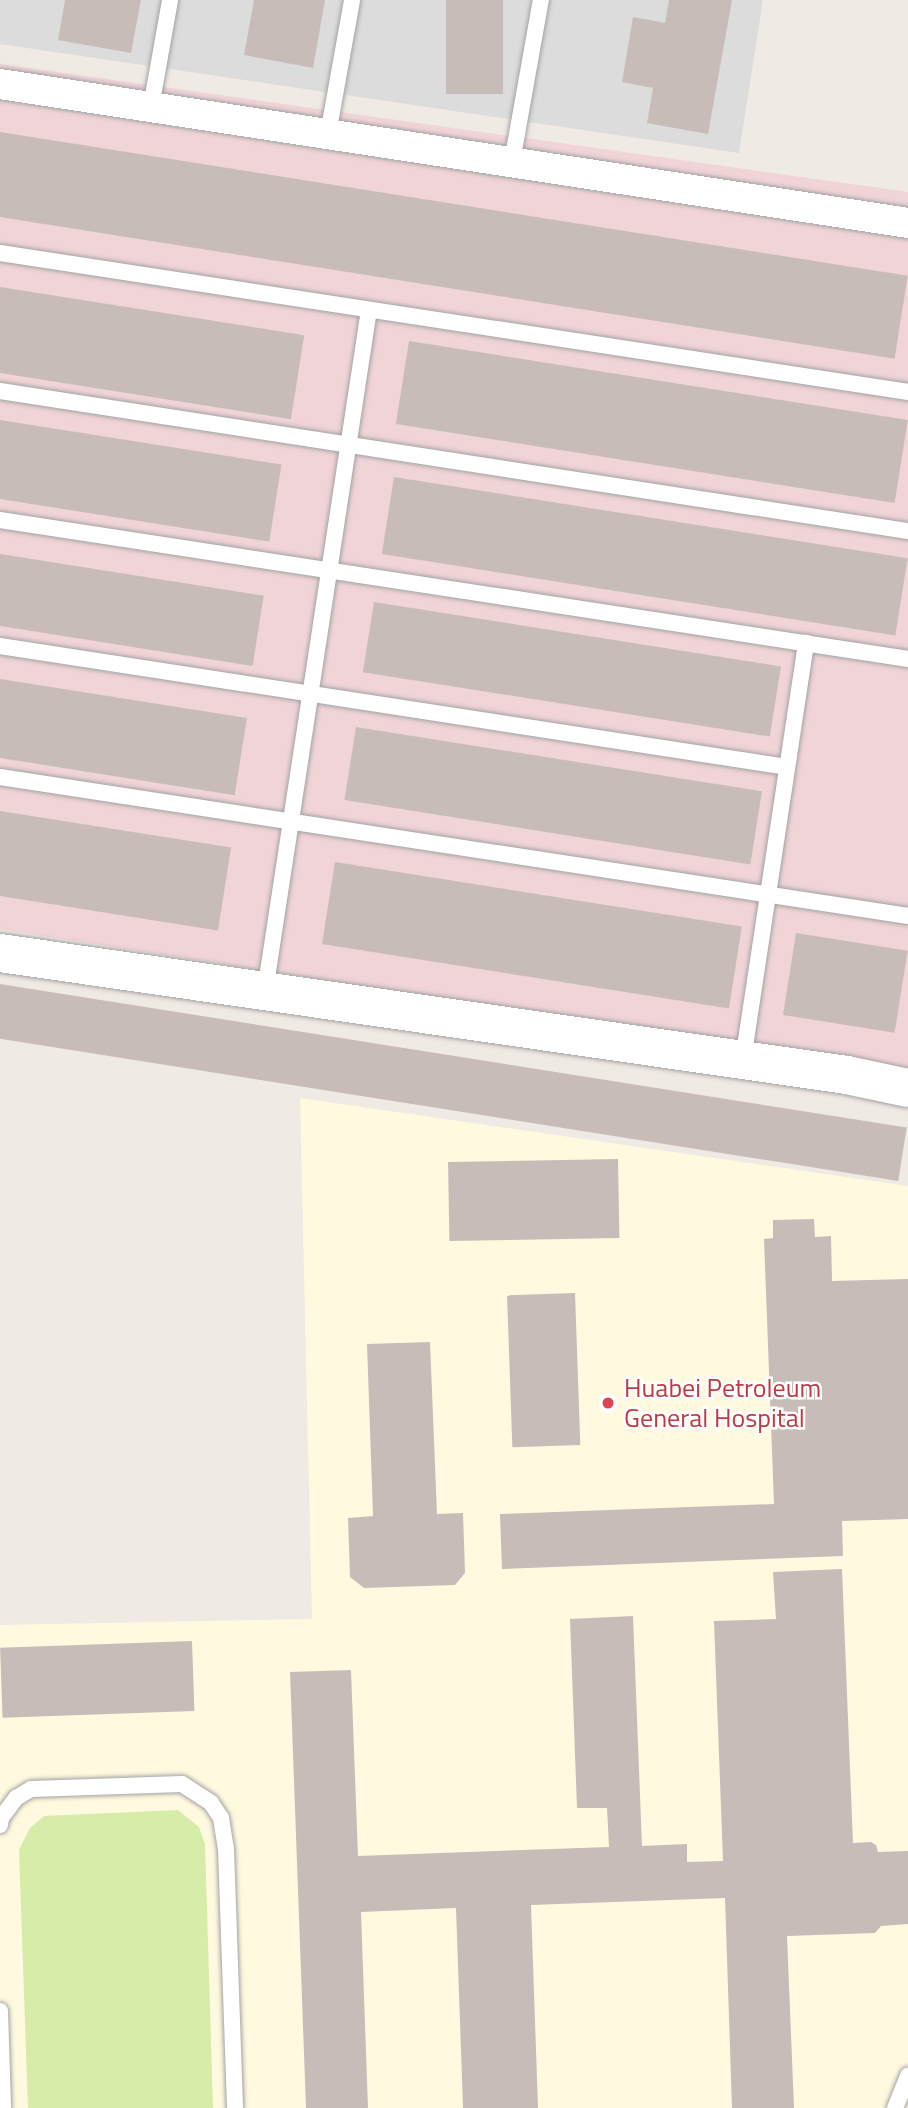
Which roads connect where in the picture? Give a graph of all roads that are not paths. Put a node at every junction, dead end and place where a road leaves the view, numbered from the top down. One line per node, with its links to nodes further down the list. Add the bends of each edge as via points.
1 (170, 0): 5 (lane)
2 (352, 0): 6 (lane)
3 (541, 0): 7 (lane)
4 (0, 84): 5 (street)
5 (151, 107): 6 (street)
6 (328, 134): 7 (street)
7 (512, 162): 8 (street)
8 (908, 223)
9 (0, 253): 10 (lane)
10 (369, 310): 12 (lane); 13 (lane)
11 (0, 391): 13 (lane)
12 (908, 393)
13 (348, 445): 15 (lane); 16 (lane)
14 (0, 520): 16 (lane)
15 (908, 531)
16 (329, 570): 17 (lane); 20 (lane)
17 (806, 643): 19 (lane); 21 (lane)
18 (0, 646): 20 (lane)
19 (908, 659)
20 (310, 693): 21 (lane); 23 (lane)
21 (787, 767): 24 (lane)
22 (0, 777): 23 (lane)
23 (291, 822): 24 (lane); 27 (lane)
24 (767, 895): 25 (lane); 28 (lane)
25 (908, 916)
26 (0, 953): 27 (street)
27 (265, 991): 28 (street)
28 (743, 1060): 29 (street)
29 (908, 1088)
30 (0, 1825): 34 (lane, via 16,1798 31,1789 182,1784 211,1803 220,1818 226,1849)
31 (0, 2011): 33 (lane)
32 (908, 2076): 35 (lane)
33 (3, 2108)
34 (235, 2108)
35 (895, 2108)

